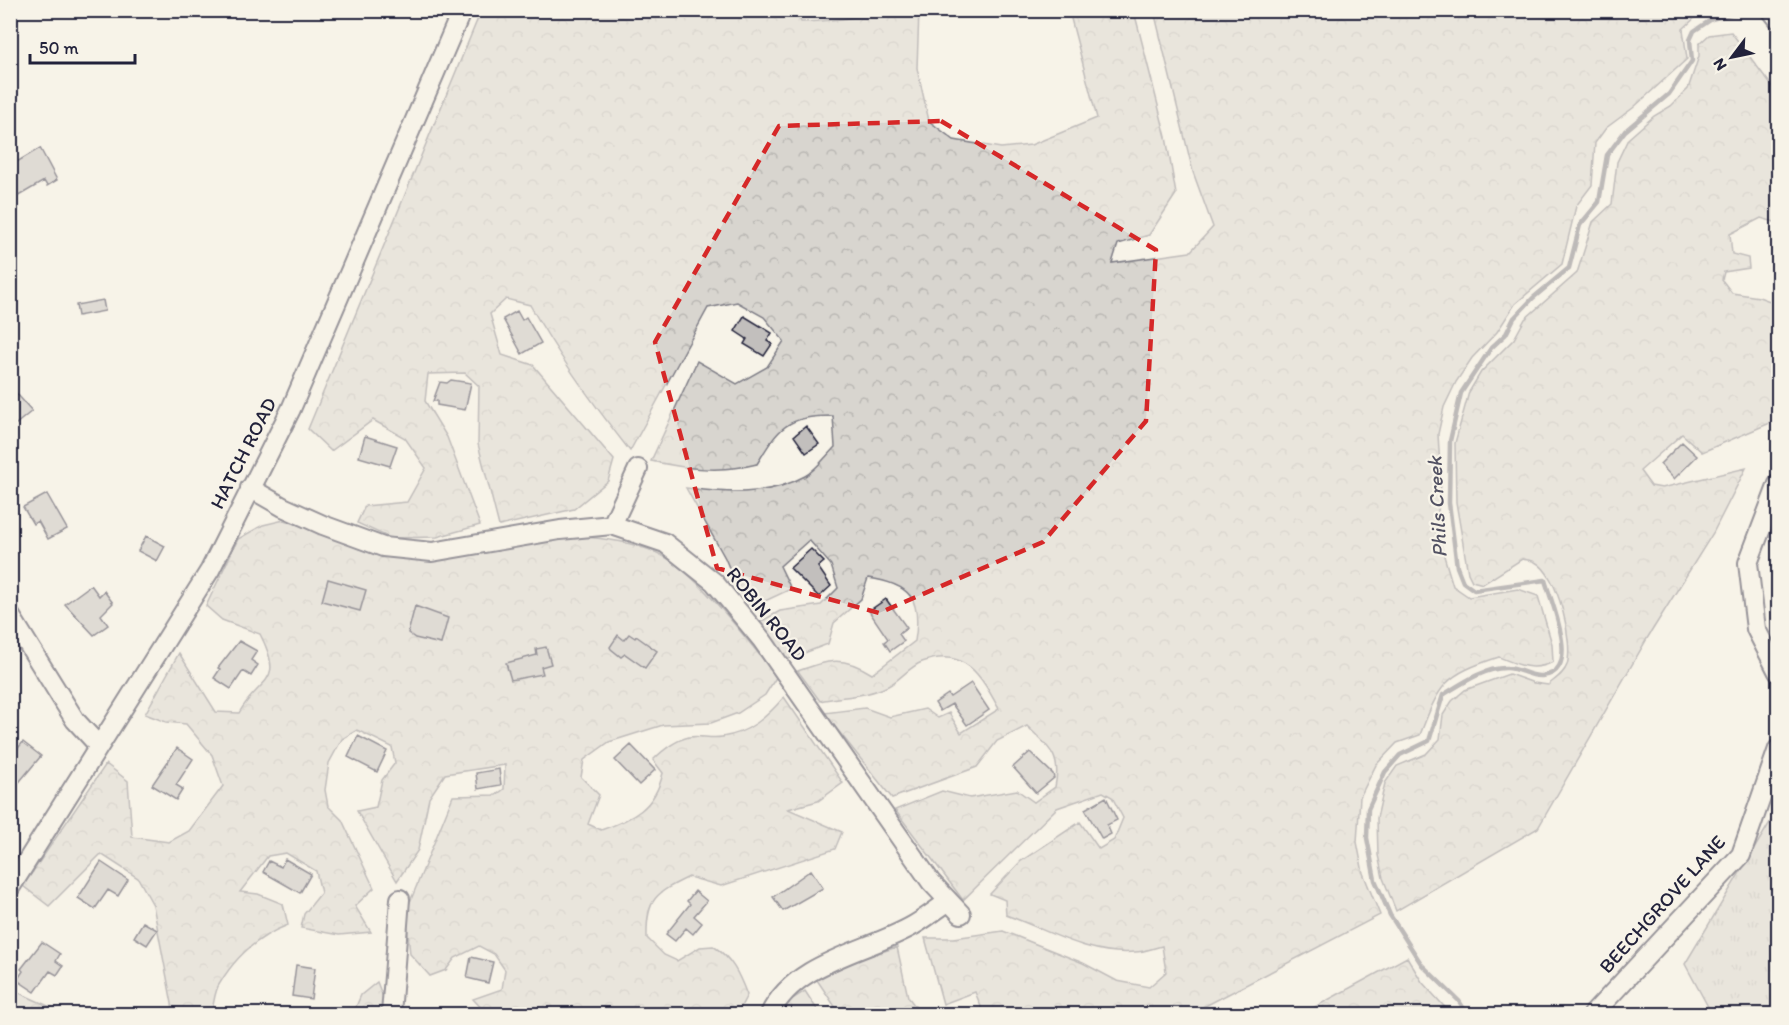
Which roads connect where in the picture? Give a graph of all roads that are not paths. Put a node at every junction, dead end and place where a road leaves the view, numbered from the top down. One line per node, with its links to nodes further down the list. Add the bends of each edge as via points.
1 (462, 10): 6 (street, HATCH ROAD, via 291,409)
2 (1771, 10): 3 (street)
3 (1779, 19)
4 (638, 469): 7 (street)
5 (1779, 484): 9 (street, via 1748,564 1756,629)
6 (250, 488): 7 (street, ROBIN ROAD, via 313,521 373,543 432,552); 10 (street, HATCH ROAD, via 210,570)
7 (612, 525): 14 (street, ROBIN ROAD, via 665,543 714,582 762,640 931,882)
8 (10, 615): 10 (street, via 75,720)
9 (1779, 672)
10 (99, 746): 12 (street, HATCH ROAD)
11 (1779, 749): 18 (street, BEECHGROVE LANE, via 1742,855)
12 (10, 888)
13 (400, 899): 16 (street)
14 (949, 901): 15 (street, ROBIN ROAD); 17 (street, via 914,925 806,976 776,1002)
15 (961, 914)
16 (391, 1014)
17 (770, 1014)
18 (1593, 1014)

